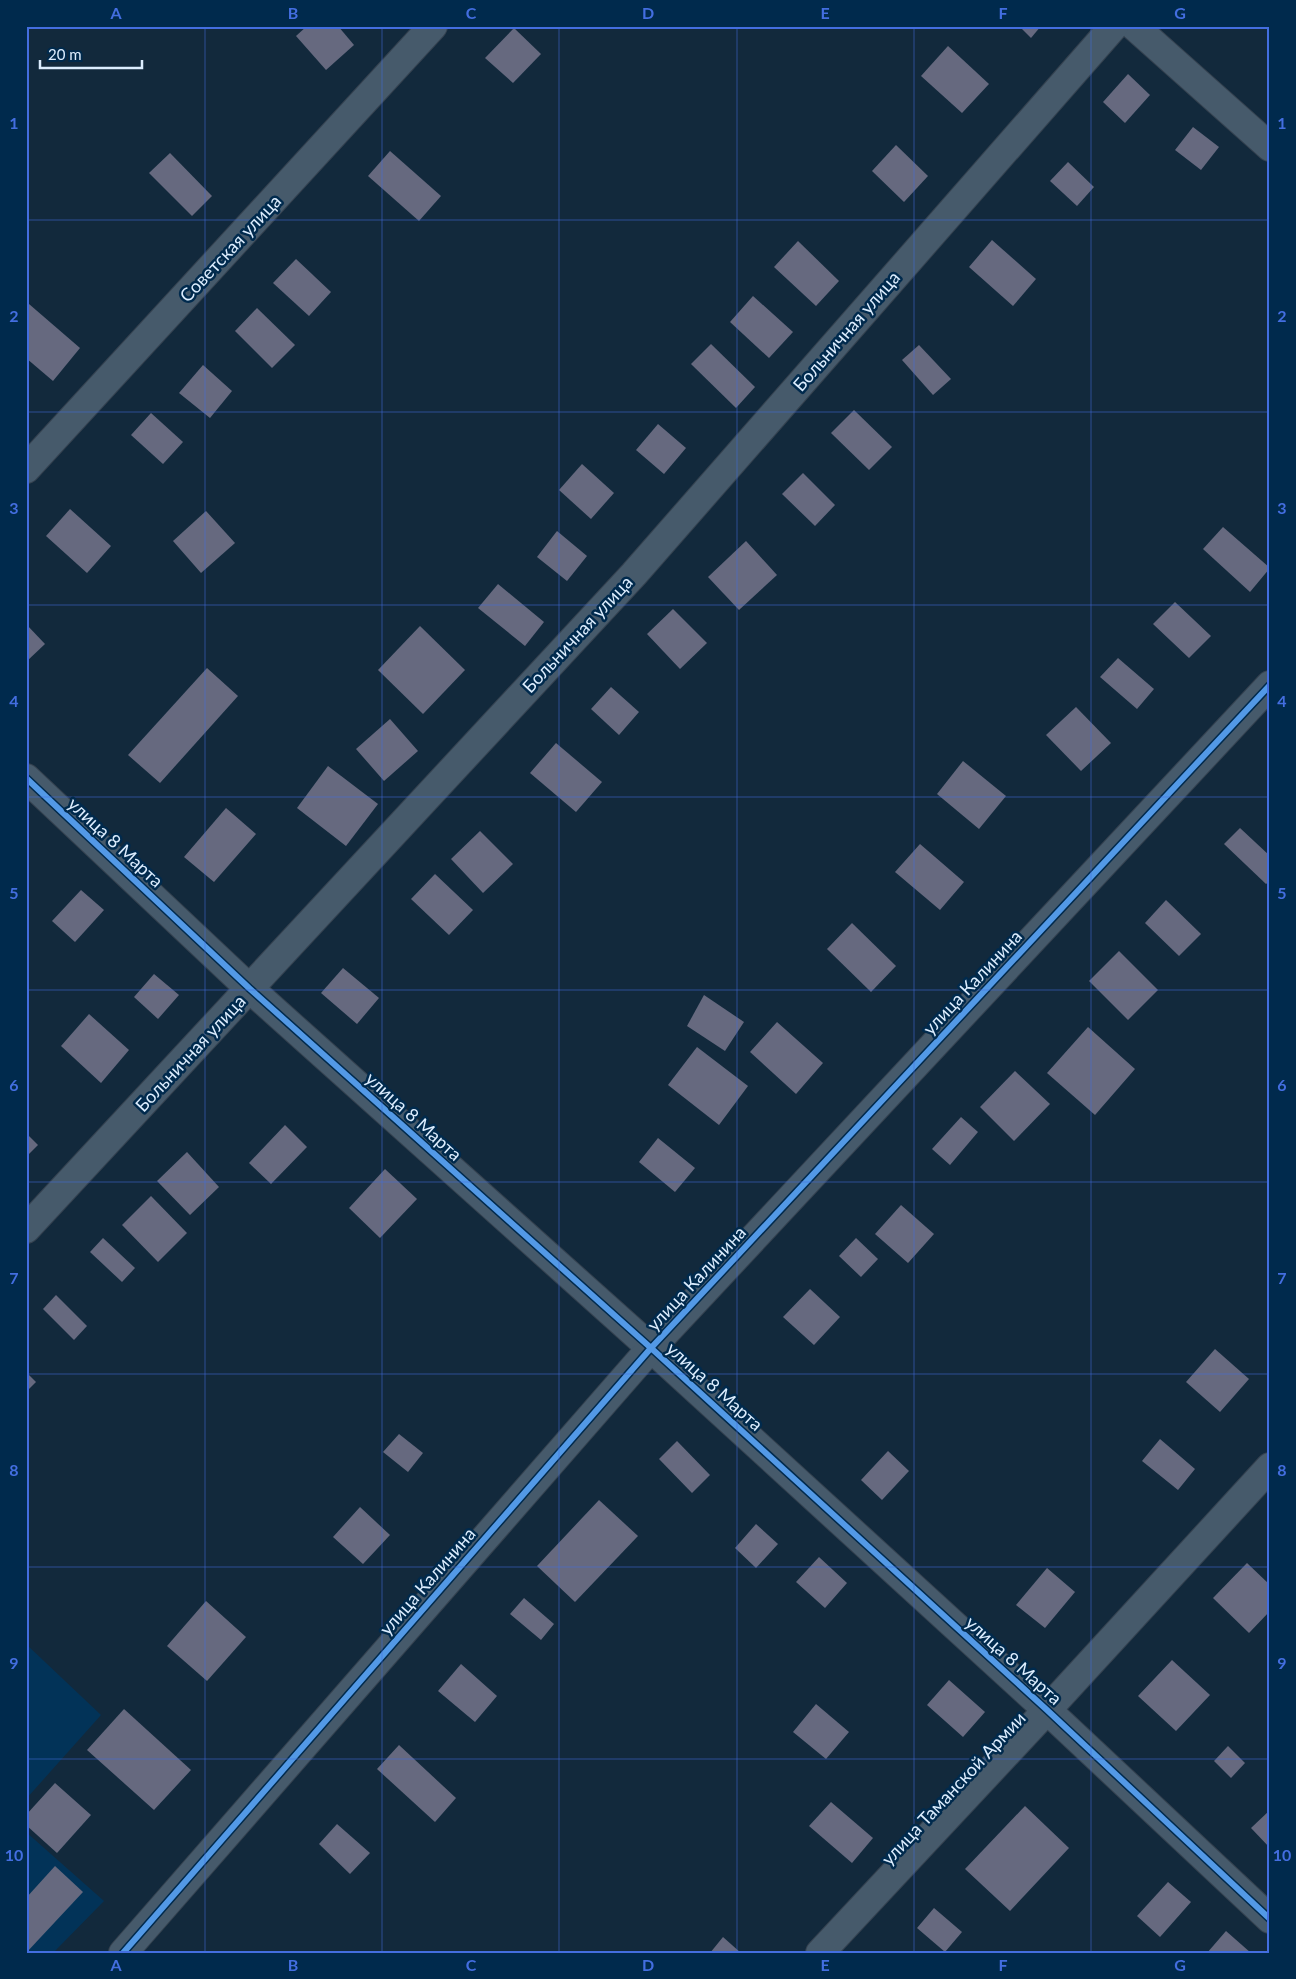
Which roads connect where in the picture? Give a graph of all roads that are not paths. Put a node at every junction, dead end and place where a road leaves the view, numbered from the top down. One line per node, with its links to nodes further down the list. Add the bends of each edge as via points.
1 (434, 26): 5 (street, Советская улица)
2 (1114, 26): 8 (street, Больничная улица, via 634,574)
3 (1134, 26): 4 (street)
4 (1270, 147)
5 (26, 469)
6 (1270, 685): 10 (street, улица Калинина)
7 (26, 778): 8 (street, улица 8 Марта)
8 (249, 988): 9 (street, Больничная улица); 10 (street, улица 8 Марта)
9 (26, 1230)
10 (651, 1348): 12 (street, улица 8 Марта); 14 (street, улица Калинина)
11 (1270, 1467): 12 (street, улица Таманской Армии)
12 (1047, 1710): 13 (street, улица 8 Марта); 15 (street, улица Таманской Армии)
13 (1270, 1919)
14 (123, 1953)
15 (820, 1953)

